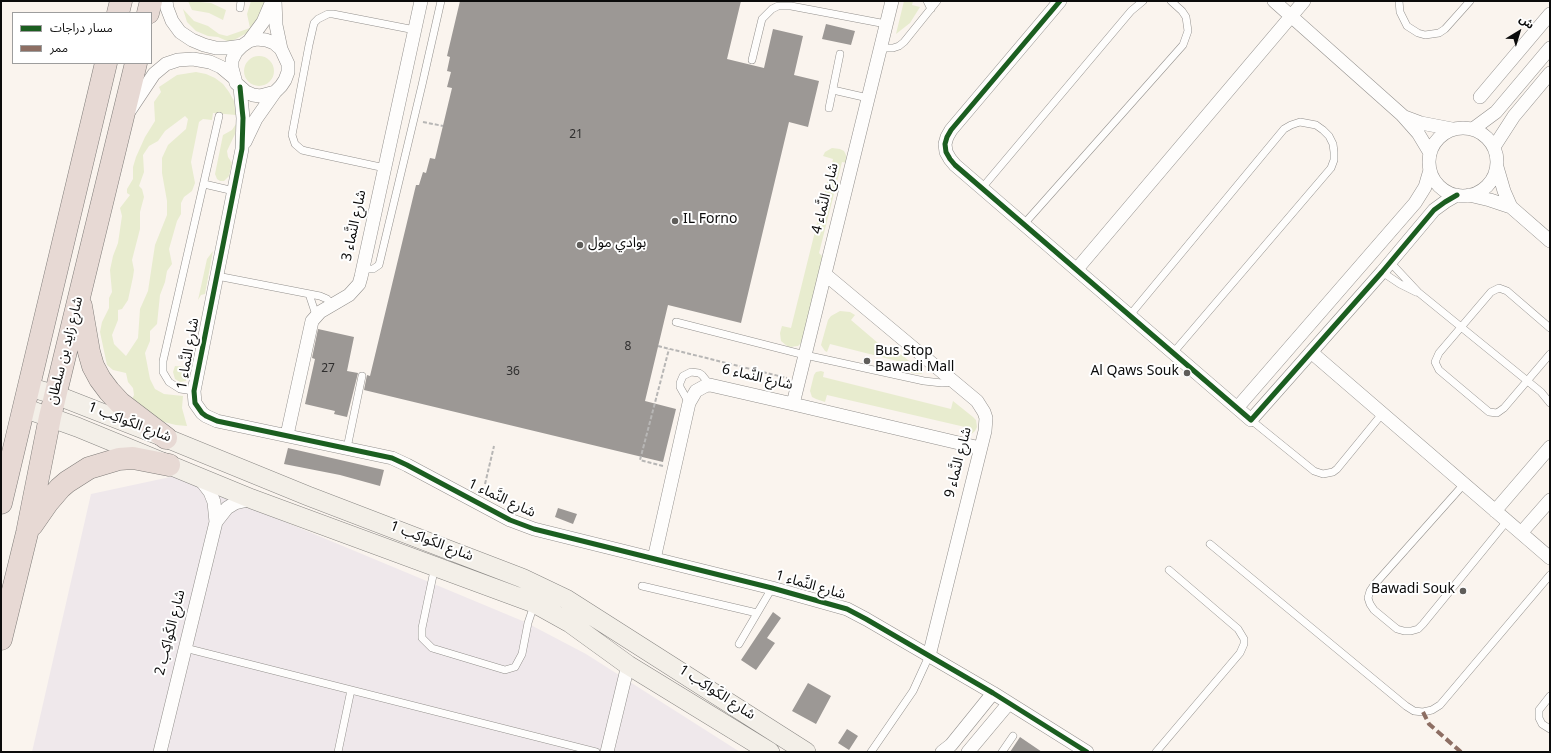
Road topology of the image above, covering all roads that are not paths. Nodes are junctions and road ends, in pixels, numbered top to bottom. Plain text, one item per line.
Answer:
1 (121, 1) edge
2 (151, 1) edge
3 (166, 1) edge
4 (274, 1) edge
5 (421, 1) edge
6 (441, 1) edge
7 (892, 1) edge
8 (927, 1) edge
9 (937, 1) edge
10 (1060, 1) edge
11 (1143, 1) edge
12 (1171, 1) edge
13 (1274, 1) edge
14 (1304, 1) edge
15 (1399, 1) edge
16 (1470, 1) edge
17 (931, 9) junction
18 (118, 12) edge
19 (148, 12) edge
20 (1550, 14) edge
21 (1291, 16) junction
22 (886, 24) junction
23 (415, 30) junction
24 (245, 44) junction
25 (1522, 47) junction
26 (880, 48) junction
27 (1550, 48) edge
28 (281, 49) junction
29 (840, 54) dead end
30 (752, 60) dead end
31 (1539, 60) junction
32 (106, 64) edge
33 (136, 64) edge
34 (1550, 73) edge
35 (237, 82) junction
36 (833, 90) junction
37 (275, 92) junction
38 (1480, 97) dead end
39 (868, 98) junction
40 (829, 108) dead end
41 (1402, 115) junction
42 (219, 116) dead end
43 (123, 119) junction
44 (1452, 129) junction
45 (1474, 129) junction
46 (1494, 147) junction
47 (242, 150) junction
48 (1430, 153) junction
49 (1497, 167) junction
50 (385, 168) junction
51 (1430, 170) junction
52 (204, 184) junction
53 (982, 188) junction
54 (234, 191) junction
55 (1463, 195) junction
56 (1511, 207) junction
57 (1024, 224) junction
58 (1550, 241) edge
59 (1390, 262) junction
60 (363, 269) junction
61 (1077, 269) junction
62 (1382, 272) junction
63 (826, 275) junction
64 (217, 276) junction
65 (1418, 292) junction
66 (309, 294) junction
67 (80, 297) junction
68 (333, 305) junction
69 (316, 315) junction
70 (1130, 315) junction
71 (676, 322) dead end
72 (1461, 327) junction
73 (1550, 328) edge
74 (1311, 352) junction
75 (1173, 353) junction
76 (1550, 354) edge
77 (806, 355) junction
78 (362, 376) dead end
79 (1527, 381) junction
80 (955, 382) junction
81 (710, 385) junction
82 (29, 387) junction
83 (194, 391) junction
84 (1541, 392) junction
85 (56, 395) junction
86 (1550, 396) edge
87 (1550, 403) edge
88 (689, 404) junction
89 (793, 404) junction
90 (24, 408) junction
91 (1237, 408) junction
92 (1382, 414) junction
93 (50, 417) junction
94 (1251, 420) junction
95 (287, 435) junction
96 (166, 438) junction
97 (1550, 447) edge
98 (347, 448) junction
99 (980, 448) junction
100 (169, 465) junction
101 (197, 475) junction
102 (1464, 484) junction
103 (252, 499) junction
104 (1550, 500) edge
105 (1, 503) edge
106 (1495, 510) junction
107 (1507, 520) junction
108 (216, 522) junction
109 (27, 533) junction
110 (1521, 533) junction
111 (1210, 544) dead end
112 (1550, 558) edge
113 (654, 559) junction
114 (435, 566) junction
115 (1169, 570) dead end
116 (1550, 575) edge
117 (642, 586) dead end
118 (772, 588) junction
119 (534, 603) junction
120 (757, 613) junction
121 (1, 639) edge
122 (738, 644) dead end
123 (186, 648) junction
124 (929, 656) junction
125 (628, 665) junction
126 (351, 690) junction
127 (993, 693) junction
128 (1550, 696) edge
129 (1009, 703) junction
130 (1550, 729) edge
131 (1013, 736) dead end
132 (160, 752) edge
133 (338, 752) edge
134 (596, 752) edge
135 (607, 752) edge
136 (770, 752) edge
137 (806, 752) edge
138 (871, 752) edge
139 (942, 752) edge
140 (968, 752) edge
141 (1002, 752) edge
142 (1088, 752) edge
143 (1156, 752) edge

1 - 18 highway
2 - 19 highway
3 - 24 street
4 - 24 street
4 - 28 street
5 - 23 street, شارع النَّماء 3
6 - 60 lane
7 - 22 street, شارع النَّماء 4
8 - 17 lane
9 - 17 lane
10 - 53 street
11 - 53 lane
12 - 57 lane
13 - 21 street
14 - 21 street
15 - 16 lane
17 - 26 lane
20 - 25 street
21 - 41 street
21 - 61 street
22 - 26 street, شارع النَّماء 4
22 - 30 lane
23 - 50 street, شارع النَّماء 3
23 - 50 lane
24 - 28 street
24 - 35 street
25 - 31 street
25 - 38 street
26 - 39 street, شارع النَّماء 4
27 - 31 street
28 - 37 street
29 - 36 lane
31 - 45 street
32 - 82 highway, شارع زايد بن سلطان
33 - 43 highway, شارع زايد بن سلطان
34 - 46 street
35 - 37 street
35 - 43 street
35 - 47 street, شارع النَّماء 1
36 - 39 lane
36 - 40 lane
37 - 47 street, شارع النَّماء 1
39 - 63 street, شارع النَّماء 4
41 - 44 street
41 - 48 street
42 - 52 lane
43 - 67 highway, شارع زايد بن سلطان
44 - 45 street
44 - 48 street
45 - 46 street
46 - 49 street
47 - 54 street, شارع النَّماء 1
48 - 51 street
49 - 55 street
49 - 56 street
50 - 60 street, شارع النَّماء 3
51 - 55 street
51 - 91 street
52 - 54 lane
52 - 83 lane
53 - 57 street
54 - 64 street, شارع النَّماء 1
55 - 56 street
55 - 59 street
56 - 58 street
57 - 61 street
59 - 62 street
59 - 65 lane
60 - 68 street, شارع النَّماء 3
61 - 70 street
62 - 65 lane
62 - 74 street
63 - 77 street, شارع النَّماء 4
63 - 80 street, شارع النَّماء 9
64 - 66 lane
64 - 83 street, شارع النَّماء 1
65 - 72 lane
66 - 68 lane
66 - 69 lane
67 - 85 highway, شارع زايد بن سلطان
67 - 96 highway
68 - 69 street, شارع النَّماء 3
69 - 95 street
70 - 75 street
70 - 75 lane
71 - 77 lane
72 - 73 lane
72 - 79 lane
72 - 79 lane
74 - 92 street
74 - 94 street
75 - 91 street
76 - 79 lane
77 - 80 lane
77 - 89 street, شارع النَّماء 4
78 - 98 lane
79 - 84 lane
80 - 99 street, شارع النَّماء 9
81 - 88 street, شارع النَّماء 6
81 - 88 lane
81 - 89 street, شارع النَّماء 6
82 - 85 street, شارع الكَواكِب 1
82 - 90 highway, شارع زايد بن سلطان
83 - 95 street, شارع النَّماء 1
84 - 86 lane
84 - 87 lane
85 - 93 highway, شارع زايد بن سلطان
85 - 96 street, شارع الكَواكِب 1
88 - 113 street, شارع النَّماء 6
89 - 99 street, شارع النَّماء 6
90 - 93 street, شارع الكَواكِب 1
90 - 105 highway, شارع زايد بن سلطان
91 - 94 street
92 - 94 lane
92 - 102 street
93 - 100 street, شارع الكَواكِب 1
93 - 109 highway, شارع زايد بن سلطان
95 - 98 street, شارع النَّماء 1
96 - 137 street, شارع الكَواكِب 1
97 - 106 street
98 - 113 street, شارع النَّماء 1
99 - 124 street, شارع النَّماء 9
100 - 101 street, شارع الكَواكِب 1
100 - 109 highway
101 - 103 street, شارع الكَواكِب 1
101 - 108 street, شارع الكَواكِب 2
102 - 106 street
102 - 107 lane
103 - 108 street, شارع الكَواكِب 2
103 - 114 street, شارع الكَواكِب 1
104 - 110 street
106 - 107 street
107 - 110 street
108 - 123 street, شارع الكَواكِب 2
109 - 121 highway, شارع زايد بن سلطان
110 - 112 street
111 - 116 lane
113 - 118 street, شارع النَّماء 1
114 - 119 street, شارع الكَواكِب 1
114 - 119 lane
115 - 143 lane
117 - 120 lane
118 - 120 lane
118 - 124 street, شارع النَّماء 1
119 - 125 street, شارع الكَواكِب 1
120 - 122 lane
123 - 126 lane
123 - 132 street, شارع الكَواكِب 2
124 - 127 street, شارع النَّماء 1
124 - 138 lane
125 - 135 street
125 - 136 street, شارع الكَواكِب 1
126 - 133 lane
126 - 134 lane
127 - 129 street, شارع النَّماء 1
127 - 139 street
128 - 130 lane
129 - 140 street
129 - 142 street, شارع النَّماء 1
131 - 141 lane

